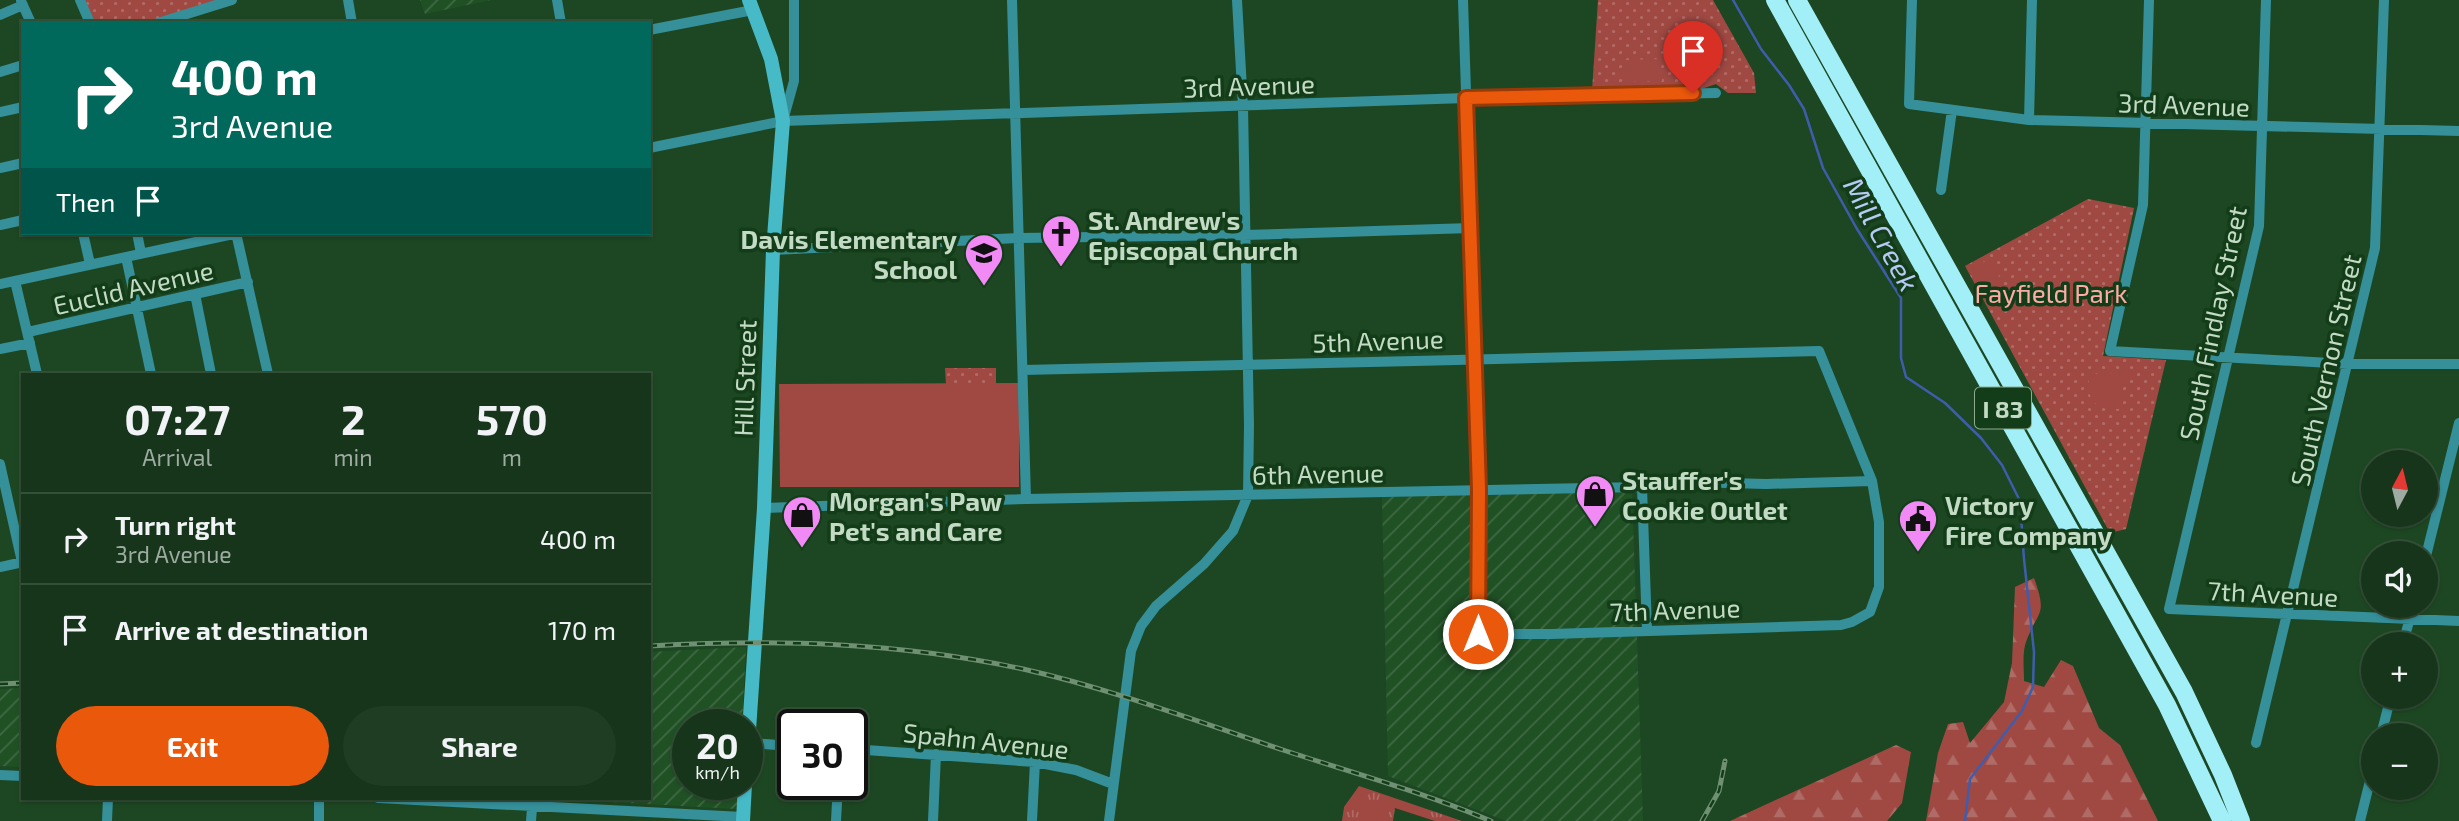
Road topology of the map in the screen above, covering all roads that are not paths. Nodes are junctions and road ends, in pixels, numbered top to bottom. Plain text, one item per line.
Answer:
1 (80, 0) edge
2 (232, 0) edge
3 (348, 0) edge
4 (557, 0) edge
5 (794, 0) edge
6 (1012, 0) edge
7 (1237, 0) edge
8 (1463, 0) edge
9 (1775, 0) edge
10 (1797, 0) edge
11 (1912, 0) edge
12 (2032, 0) edge
13 (2149, 0) edge
14 (2266, 0) edge
15 (2384, 0) edge
16 (22, 2) edge
17 (751, 5) edge
18 (0, 15) edge
19 (29, 21) edge
20 (89, 21) edge
21 (164, 21) edge
22 (352, 21) edge
23 (561, 21) edge
24 (651, 30) edge
25 (21, 66) edge
26 (0, 72) edge
27 (1716, 93) dead end
28 (1466, 98) junction
29 (21, 107) edge
30 (1243, 107) junction
31 (1952, 110) junction
32 (0, 112) edge
33 (1014, 113) junction
34 (2029, 120) junction
35 (783, 121) junction
36 (2146, 124) junction
37 (2263, 127) junction
38 (2380, 130) junction
39 (2459, 131) edge
40 (651, 148) edge
41 (21, 163) edge
42 (0, 168) edge
43 (1941, 190) dead end
44 (21, 220) edge
45 (0, 225) edge
46 (1471, 229) junction
47 (83, 235) edge
48 (137, 235) edge
49 (237, 235) edge
50 (1244, 235) junction
51 (200, 236) edge
52 (1018, 238) junction
53 (773, 250) junction
54 (141, 253) junction
55 (126, 257) junction
56 (90, 264) junction
57 (15, 281) junction
58 (248, 282) junction
59 (0, 284) edge
60 (195, 294) junction
61 (135, 307) junction
62 (29, 337) junction
63 (0, 349) edge
64 (2229, 357) junction
65 (1476, 358) junction
66 (2348, 364) junction
67 (1247, 365) junction
68 (2459, 365) edge
69 (1023, 370) junction
70 (37, 373) edge
71 (150, 373) edge
72 (211, 373) edge
73 (268, 373) edge
74 (2459, 423) edge
75 (0, 464) edge
76 (1872, 481) junction
77 (1642, 487) junction
78 (1479, 489) junction
79 (1248, 495) junction
80 (1026, 499) junction
81 (764, 508) junction
82 (2430, 541) edge
83 (21, 558) edge
84 (21, 562) edge
85 (0, 567) edge
86 (2169, 609) joint
87 (2288, 614) junction
88 (2409, 620) junction
89 (2459, 621) edge
90 (1647, 630) junction
91 (2406, 632) edge
92 (750, 709) edge
93 (2256, 743) dead end
94 (868, 750) edge
95 (936, 754) junction
96 (1035, 762) junction
97 (0, 775) edge
98 (21, 776) edge
99 (1112, 784) junction
100 (108, 800) edge
101 (320, 800) edge
102 (409, 800) edge
103 (744, 800) edge
104 (837, 800) edge
105 (2365, 800) edge
106 (532, 808) junction
107 (743, 819) edge
108 (107, 821) edge
109 (319, 821) edge
110 (531, 821) edge
111 (836, 821) edge
112 (933, 821) edge
113 (1032, 821) edge
114 (1109, 821) edge
115 (2222, 821) edge
116 (2241, 821) edge
117 (2360, 821) edge

1 - 20 street
2 - 21 street
3 - 22 street
4 - 23 street
5 - 35 street, Hill Street
6 - 33 street
7 - 30 street
8 - 28 street
9 - 115 highway, I 83
10 - 116 highway, I 83
11 - 31 street, 3rd Avenue
12 - 34 street
13 - 36 street
14 - 37 street, South Findlay Street
15 - 38 street, South Vernon Street
16 - 18 street
16 - 19 street
17 - 24 street
17 - 35 main road
25 - 26 street
27 - 28 street, 3rd Avenue
28 - 30 street, 3rd Avenue
28 - 46 street
29 - 32 street
30 - 33 street, 3rd Avenue
30 - 50 street
31 - 34 street, 3rd Avenue
31 - 43 street
33 - 35 street, 3rd Avenue
33 - 52 street
34 - 36 street, 3rd Avenue
35 - 40 street, 3rd Avenue
35 - 53 main road, Hill Street
36 - 37 street, 3rd Avenue
36 - 64 street
37 - 38 street, 3rd Avenue
37 - 64 street, South Findlay Street
38 - 39 street, 3rd Avenue
38 - 66 street, South Vernon Street
41 - 42 street
44 - 45 street
46 - 50 street
46 - 65 street
47 - 56 street
48 - 54 street
49 - 58 street
50 - 52 street
50 - 67 street
51 - 54 street
52 - 53 street
52 - 69 street
53 - 81 main road, Hill Street
54 - 55 street
55 - 56 street
55 - 61 street
56 - 57 street
57 - 59 street
57 - 62 street
58 - 60 street, Euclid Avenue
58 - 73 street
60 - 61 street, Euclid Avenue
60 - 72 street
61 - 62 street, Euclid Avenue
61 - 71 street
62 - 63 street, Euclid Avenue
62 - 70 street
64 - 66 street
64 - 86 street, South Findlay Street
65 - 67 street, 5th Avenue
65 - 76 street, 5th Avenue
65 - 78 street
66 - 68 street
66 - 87 street, South Vernon Street
67 - 69 street, 5th Avenue
67 - 79 street
69 - 80 street
74 - 82 street
75 - 83 street
76 - 77 street, 6th Avenue
76 - 90 street, 7th Avenue
77 - 78 street, 6th Avenue
77 - 90 street
78 - 79 street, 6th Avenue
78 - 90 street, 7th Avenue
79 - 80 street, 6th Avenue
79 - 99 street
80 - 81 street, 6th Avenue
81 - 92 main road, Hill Street
84 - 85 street
86 - 87 street, 7th Avenue
87 - 88 street, 7th Avenue
87 - 93 street, South Vernon Street
88 - 89 street, 7th Avenue
88 - 91 street
94 - 95 street, Spahn Avenue
95 - 96 street, Spahn Avenue
95 - 112 street
96 - 99 street, Spahn Avenue
96 - 113 street
97 - 98 street
99 - 114 street
100 - 108 street
101 - 109 street
102 - 106 street
103 - 107 main road
104 - 111 street
105 - 117 street
106 - 107 street
106 - 110 street

